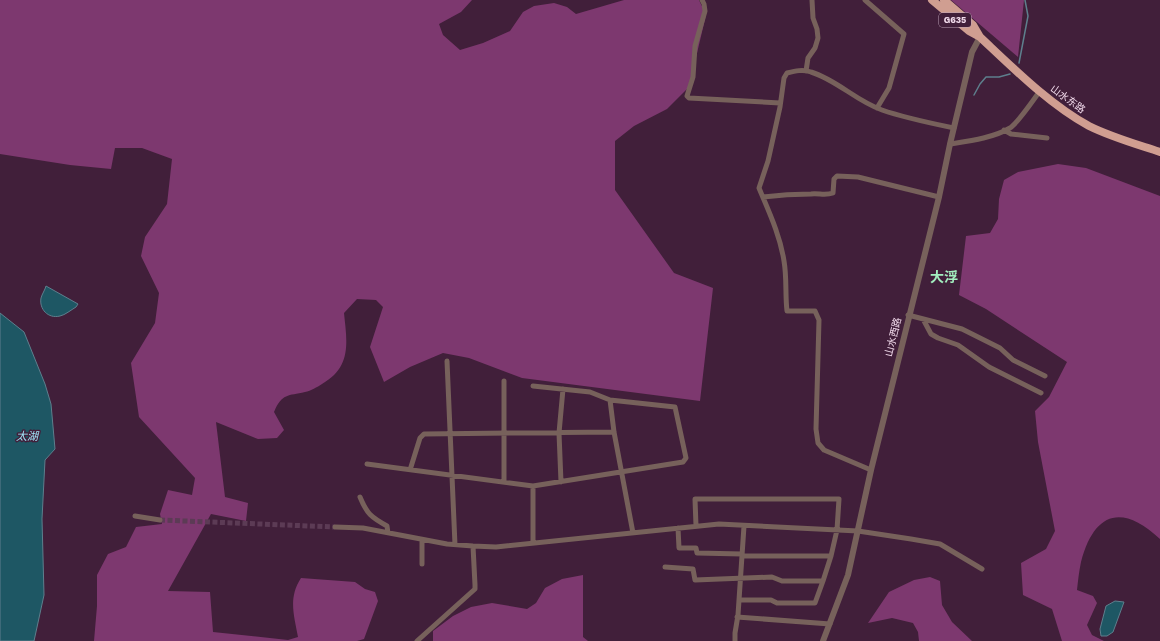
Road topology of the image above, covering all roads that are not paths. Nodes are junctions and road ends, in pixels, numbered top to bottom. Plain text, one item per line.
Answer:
1 (702, 0) edge
2 (812, 0) edge
3 (865, 0) edge
4 (932, 0) edge
5 (944, 0) edge
6 (980, 37) junction
7 (806, 71) junction
8 (1040, 91) junction
9 (780, 103) junction
10 (877, 108) junction
11 (954, 128) junction
12 (1004, 130) junction
13 (1047, 138) dead end
14 (950, 144) junction
15 (1160, 152) edge
16 (763, 197) junction
17 (939, 197) junction
18 (908, 315) junction
19 (924, 319) junction
20 (447, 361) dead end
21 (1045, 376) dead end
22 (504, 380) dead end
23 (533, 386) dead end
24 (563, 389) junction
25 (1041, 393) dead end
26 (610, 400) junction
27 (614, 432) junction
28 (559, 433) junction
29 (450, 434) junction
30 (504, 434) junction
31 (367, 464) dead end
32 (410, 470) junction
33 (871, 470) junction
34 (622, 472) junction
35 (452, 475) junction
36 (504, 482) junction
37 (560, 482) junction
38 (533, 486) junction
39 (360, 497) dead end
40 (135, 516) dead end
41 (160, 520) tunnel mouth
42 (696, 526) junction
43 (744, 526) junction
44 (335, 527) tunnel mouth
45 (678, 528) junction
46 (837, 530) junction
47 (858, 531) junction
48 (388, 533) junction
49 (633, 533) junction
50 (422, 540) junction
51 (532, 543) junction
52 (455, 544) junction
53 (473, 546) junction
54 (742, 555) junction
55 (831, 556) junction
56 (422, 564) dead end
57 (665, 567) dead end
58 (982, 569) dead end
59 (740, 578) junction
60 (823, 581) junction
61 (739, 600) junction
62 (737, 617) junction
63 (830, 624) junction
64 (417, 641) edge
65 (735, 641) edge
66 (823, 641) edge

1 - 9 street
2 - 7 street
3 - 10 street
4 - 6 highway, 山水东路 / G635
5 - 6 highway, 山水东路 / G635
6 - 8 highway, 山水东路
6 - 11 street, 山水西路
7 - 9 street
7 - 10 street
8 - 12 street
8 - 15 highway, 山水东路
9 - 16 street
10 - 11 street
11 - 14 street, 山水西路
12 - 13 street
12 - 14 street
14 - 17 street, 山水西路
16 - 17 street
16 - 33 street
17 - 18 street, 山水西路
18 - 19 street
18 - 33 street, 山水西路
19 - 21 street
19 - 25 street
20 - 29 street
22 - 30 street
23 - 24 street
24 - 26 street
24 - 28 street
26 - 27 street
26 - 34 street
27 - 28 street
27 - 34 street
28 - 30 street
28 - 37 street
29 - 30 street
29 - 32 street
29 - 35 street
30 - 36 street
31 - 32 street
32 - 35 street
33 - 47 street, 山水西路
34 - 37 street
34 - 49 street
35 - 36 street
35 - 52 street
36 - 38 street
37 - 38 street
38 - 51 street
39 - 48 street
40 - 41 street
42 - 43 street
42 - 45 street
42 - 46 street
43 - 46 street
43 - 54 street
44 - 48 street
45 - 49 street
45 - 54 street
46 - 47 street
46 - 55 street
47 - 58 street
47 - 63 street, 山水西路
48 - 50 street
49 - 51 street
50 - 52 street
50 - 56 street
51 - 53 street
52 - 53 street
53 - 64 street
54 - 55 street
54 - 59 street
55 - 60 street
57 - 59 street
59 - 60 street
59 - 61 street
60 - 61 street
61 - 62 street
62 - 63 street
62 - 65 street
63 - 66 street, 山水西路

